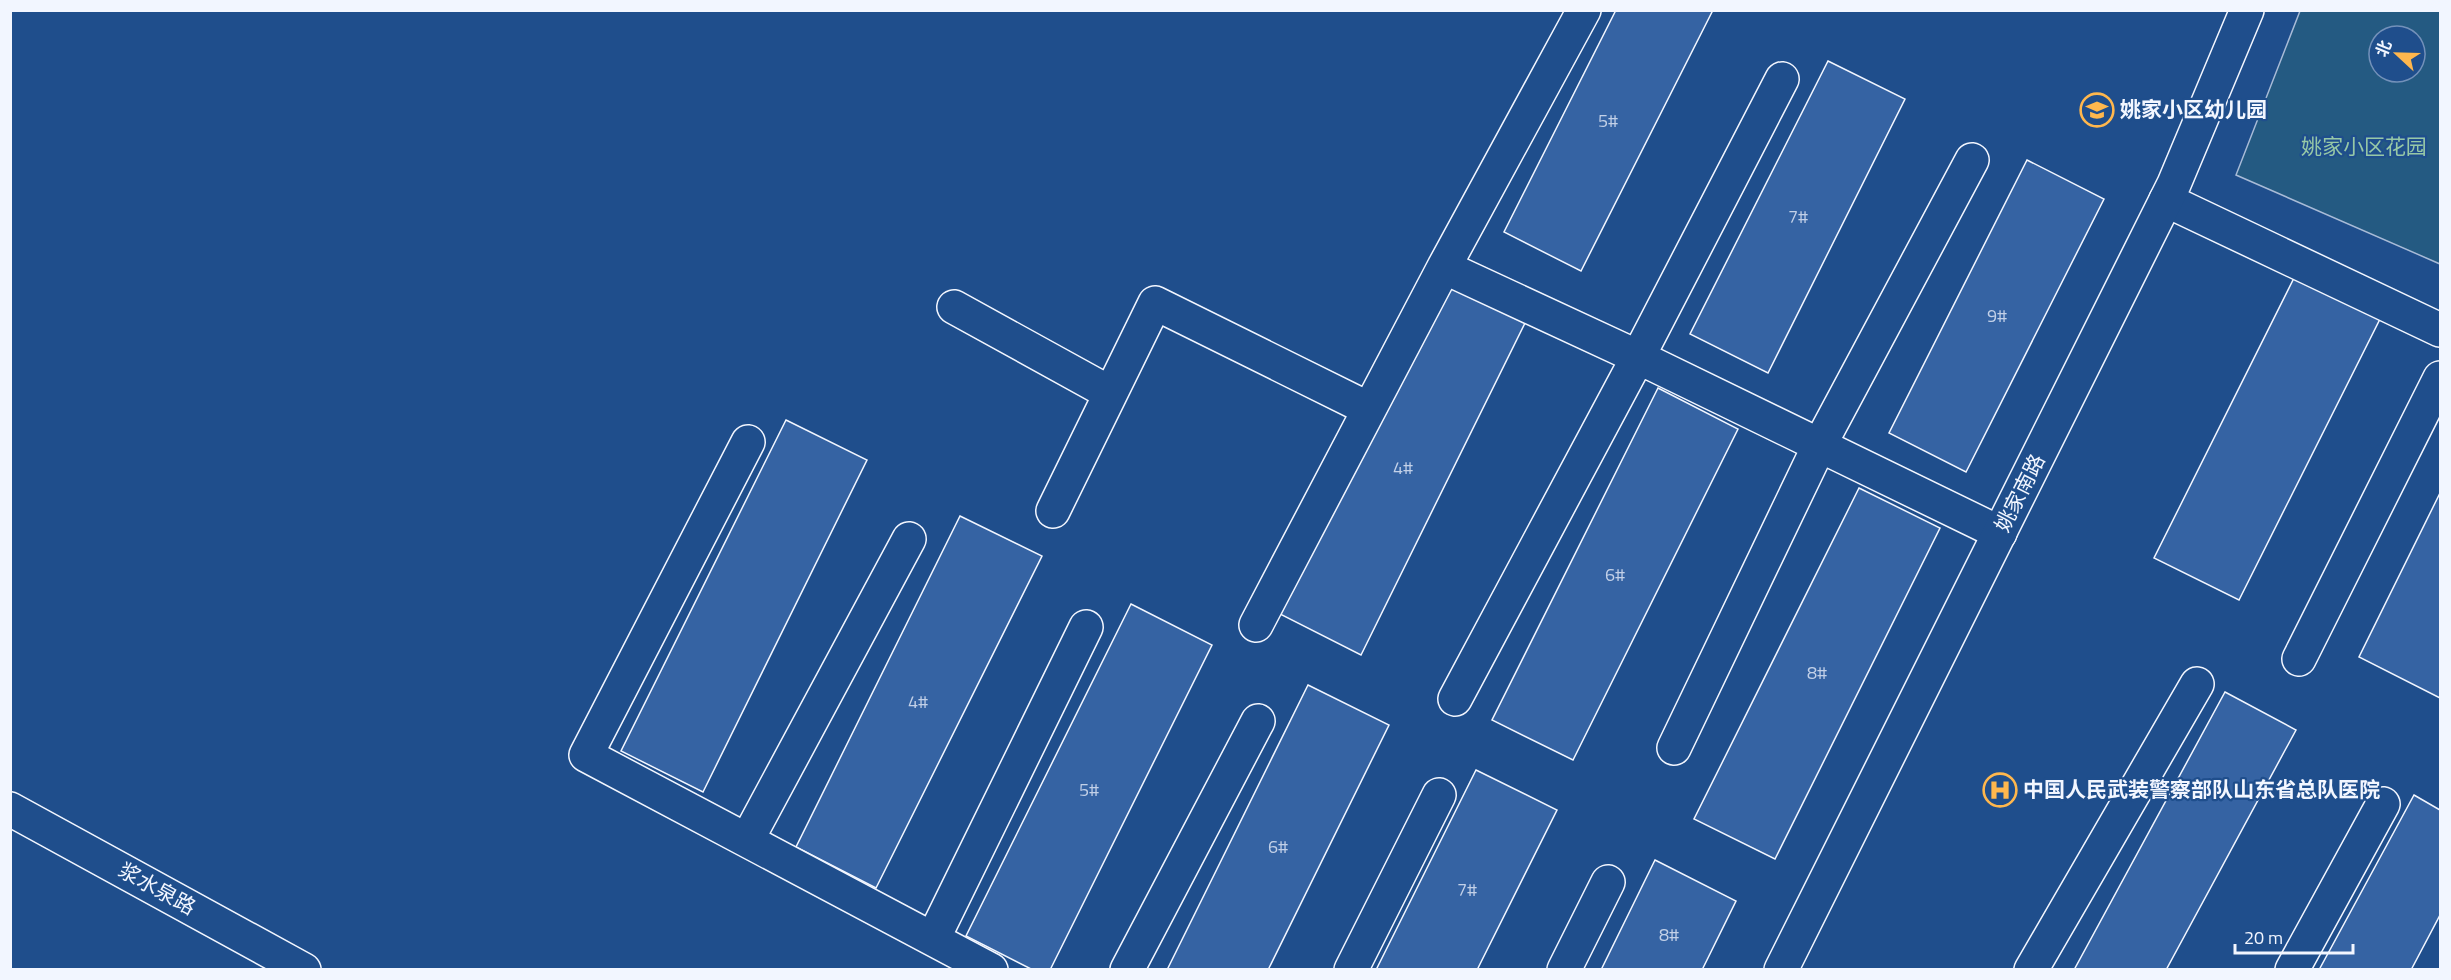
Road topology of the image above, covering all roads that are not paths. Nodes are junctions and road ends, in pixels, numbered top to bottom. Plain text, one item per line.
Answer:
1 (1584, 10) edge
2 (2247, 10) edge
3 (1782, 80) dead end
4 (1972, 160) dead end
5 (2166, 200) junction
6 (1444, 267) junction
7 (954, 307) dead end
8 (2440, 330) edge
9 (1638, 357) junction
10 (2440, 378) edge
11 (1110, 393) junction
12 (1369, 409) junction
13 (748, 442) dead end
14 (1819, 446) junction
15 (1053, 511) dead end
16 (2000, 533) junction
17 (909, 539) dead end
18 (1256, 626) dead end
19 (1086, 627) dead end
20 (2298, 659) dead end
21 (2198, 684) dead end
22 (1455, 699) dead end
23 (1258, 721) dead end
24 (1674, 748) dead end
25 (1439, 795) dead end
26 (2383, 804) dead end
27 (10, 809) edge
28 (747, 840) junction
29 (1608, 882) dead end
30 (933, 939) junction
31 (304, 969) edge
32 (991, 969) edge
33 (1127, 969) edge
34 (1351, 969) edge
35 (1564, 969) edge
36 (1780, 969) edge
37 (2031, 969) edge
38 (2292, 969) edge

1 - 6 street
2 - 5 street, 姚家南路
3 - 9 street
4 - 14 street
5 - 8 street
5 - 16 street, 姚家南路
6 - 9 street
6 - 12 street
7 - 11 street
9 - 14 street
9 - 22 street
10 - 20 street
11 - 12 street
11 - 15 street
12 - 18 street
13 - 28 street
14 - 16 street
14 - 24 street
16 - 36 street, 姚家南路
17 - 28 street
19 - 30 street
21 - 37 street
23 - 33 street
25 - 34 street
26 - 38 street
27 - 31 street, 浆水泉路
28 - 30 street
29 - 35 street
30 - 32 street

